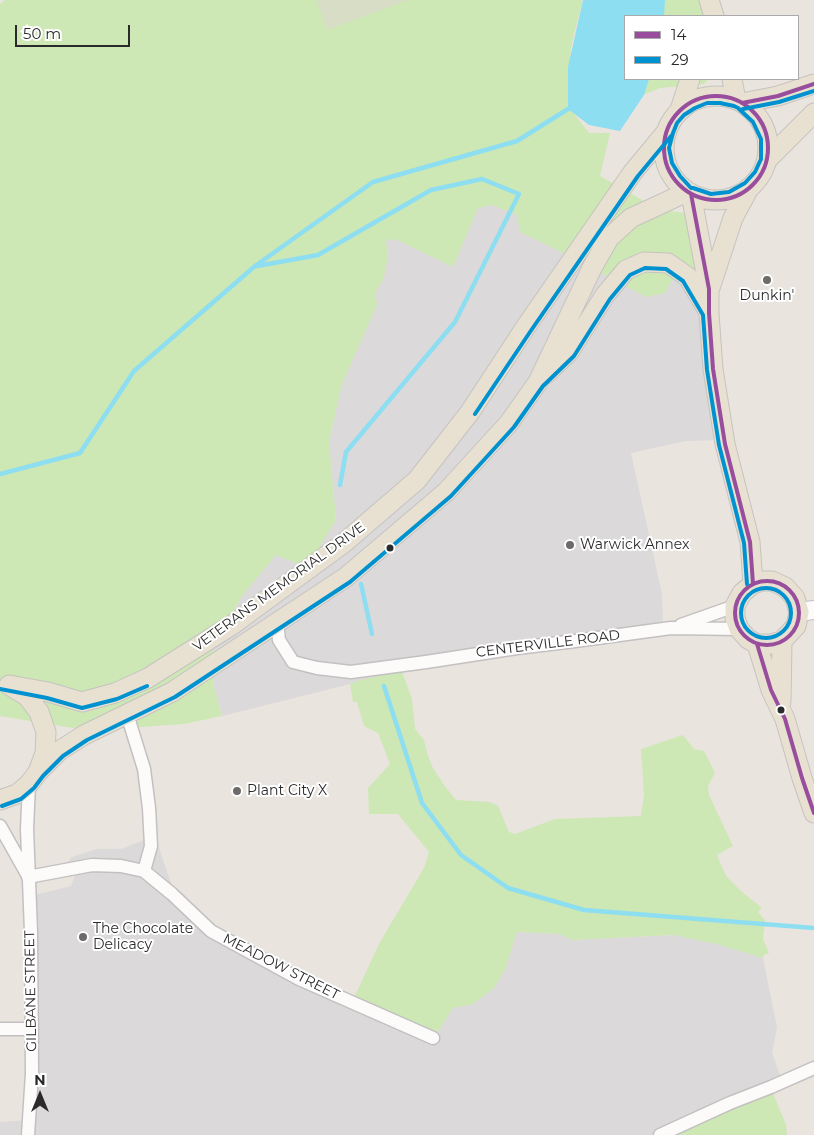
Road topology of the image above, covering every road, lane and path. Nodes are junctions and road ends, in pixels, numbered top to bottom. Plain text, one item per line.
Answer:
1 (702, 0) edge
2 (709, 0) edge
3 (701, 15) edge
4 (714, 15) edge
5 (690, 80) edge
6 (732, 80) edge
7 (814, 84) edge
8 (739, 102) junction
9 (680, 110) junction
10 (814, 113) edge
11 (666, 131) junction
12 (767, 160) junction
13 (749, 188) junction
14 (689, 193) junction
15 (709, 289) junction
16 (709, 313) junction
17 (538, 382) junction
18 (750, 542) junction
19 (772, 581) junction
20 (753, 584) junction
21 (735, 606) junction
22 (806, 611) edge
23 (277, 622) junction
24 (671, 628) junction
25 (739, 629) junction
26 (782, 641) junction
27 (756, 644) junction
28 (5, 684) edge
29 (781, 708) junction
30 (127, 714) junction
31 (33, 778) junction
32 (0, 800) edge
33 (814, 813) edge
34 (0, 826) edge
35 (144, 871) junction
36 (28, 877) junction
37 (0, 1029) edge
38 (32, 1029) junction
39 (433, 1038) dead end
40 (814, 1068) edge
41 (28, 1135) edge
42 (660, 1135) edge

1 - 3 main road
2 - 4 main road
5 - 9 main road
6 - 8 main road
7 - 8 main road
8 - 9 main road
8 - 12 main road
9 - 11 main road
10 - 12 main road
11 - 14 main road
11 - 28 main road, VETERANS MEMORIAL DRIVE
12 - 13 main road
13 - 14 main road
13 - 15 main road
14 - 15 main road
14 - 17 main road, VETERANS MEMORIAL DRIVE
15 - 16 main road
16 - 17 main road
16 - 18 main road
17 - 23 main road, VETERANS MEMORIAL DRIVE
18 - 19 main road
18 - 20 main road
19 - 20 main road
19 - 22 main road
20 - 21 main road
21 - 24 street, CENTERVILLE ROAD
21 - 25 main road
22 - 26 main road
23 - 24 street, CENTERVILLE ROAD
23 - 30 main road, VETERANS MEMORIAL DRIVE
24 - 25 street, CENTERVILLE ROAD
25 - 27 main road
26 - 27 main road
26 - 29 main road
27 - 29 main road
28 - 31 main road
29 - 33 main road
30 - 31 main road, VETERANS MEMORIAL DRIVE
30 - 35 street
31 - 32 main road, VETERANS MEMORIAL DRIVE
31 - 36 street, GILBANE STREET
34 - 36 street, GILBANE STREET
35 - 36 street, MEADOW STREET
35 - 39 street, MEADOW STREET
36 - 38 street, GILBANE STREET
37 - 38 street
38 - 41 street, GILBANE STREET
40 - 42 street

